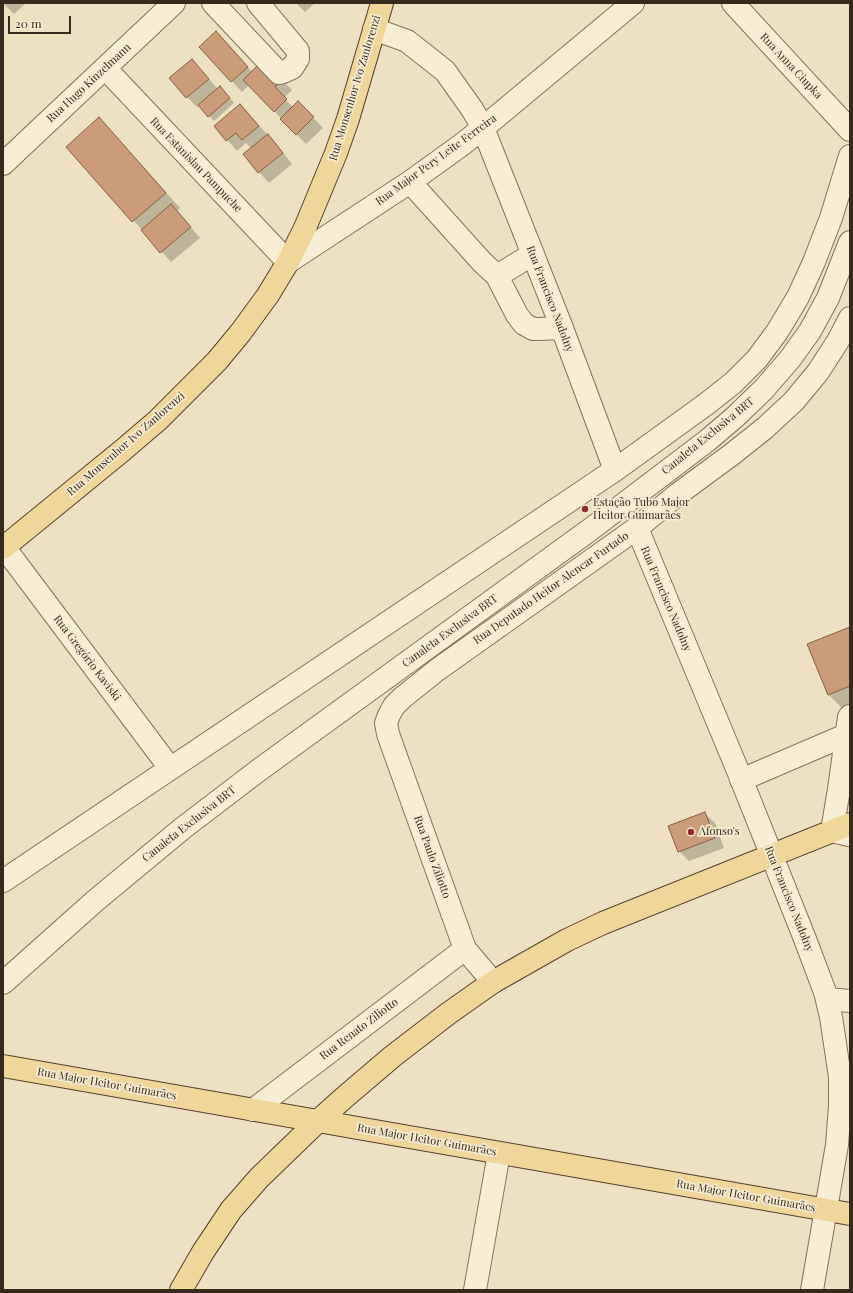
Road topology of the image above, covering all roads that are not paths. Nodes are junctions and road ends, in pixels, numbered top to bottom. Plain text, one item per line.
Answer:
1 (213, 3) edge
2 (258, 3) edge
3 (382, 3) edge
4 (633, 3) edge
5 (732, 3) edge
6 (165, 6) edge
7 (374, 29) junction
8 (105, 68) junction
9 (483, 128) junction
10 (850, 130) edge
11 (850, 156) edge
12 (3, 164) edge
13 (410, 182) junction
14 (850, 242) edge
15 (533, 254) junction
16 (288, 262) junction
17 (496, 276) junction
18 (850, 318) edge
19 (562, 328) junction
20 (615, 470) junction
21 (637, 528) junction
22 (4, 548) edge
23 (386, 723) joint
24 (848, 725) edge
25 (170, 768) junction
26 (741, 780) junction
27 (845, 786) edge
28 (844, 830) edge
29 (771, 856) junction
30 (3, 880) edge
31 (465, 949) junction
32 (494, 982) junction
33 (3, 983) edge
34 (827, 999) junction
35 (850, 1001) edge
36 (843, 1039) edge
37 (4, 1068) edge
38 (253, 1110) junction
39 (318, 1121) junction
40 (499, 1153) junction
41 (826, 1210) junction
42 (850, 1214) edge
43 (181, 1290) edge
44 (475, 1290) edge
45 (812, 1290) edge

1 - 2 street
3 - 7 main road, Rua Monsenhor Ivo Zanlorenzi
4 - 9 street, Rua Major Pery Leite Ferreira
5 - 10 street, Rua Anna Ciupka
6 - 8 street, Rua Hugo Kinzelmann
7 - 9 street, Rua Francisco Nadolny
7 - 16 main road, Rua Monsenhor Ivo Zanlorenzi
8 - 12 street, Rua Hugo Kinzelmann
8 - 16 street, Rua Estanislau Pampuche
9 - 13 street, Rua Major Pery Leite Ferreira
9 - 15 street, Rua Francisco Nadolny
11 - 20 street
13 - 16 street, Rua Major Pery Leite Ferreira
13 - 17 street
14 - 33 street, Canaleta Exclusiva BRT
15 - 17 street
15 - 19 street, Rua Francisco Nadolny
16 - 22 main road, Rua Monsenhor Ivo Zanlorenzi
17 - 19 street
18 - 21 street, Rua Deputado Heitor Alencar Furtado
19 - 20 street, Rua Francisco Nadolny
20 - 25 street
21 - 23 street, Rua Deputado Heitor Alencar Furtado
21 - 26 street, Rua Francisco Nadolny
22 - 25 street, Rua Gregório Kaviski
23 - 31 street, Rua Paulo Ziliotto
24 - 26 street
24 - 27 street
25 - 30 street
26 - 29 street, Rua Francisco Nadolny
27 - 28 street
28 - 29 main road
29 - 32 main road
29 - 34 street, Rua Francisco Nadolny
31 - 32 street, Rua Paulo Ziliotto
31 - 38 street, Rua Renato Ziliotto
32 - 39 main road
34 - 35 street
34 - 36 street, Rua Francisco Nadolny
36 - 41 street, Rua Francisco Nadolny
37 - 38 main road, Rua Major Heitor Guimarães
38 - 39 main road, Rua Major Heitor Guimarães
39 - 40 main road, Rua Major Heitor Guimarães
39 - 43 main road
40 - 41 main road, Rua Major Heitor Guimarães
40 - 44 street
41 - 42 main road, Rua Major Heitor Guimarães
41 - 45 street, Rua Francisco Nadolny

